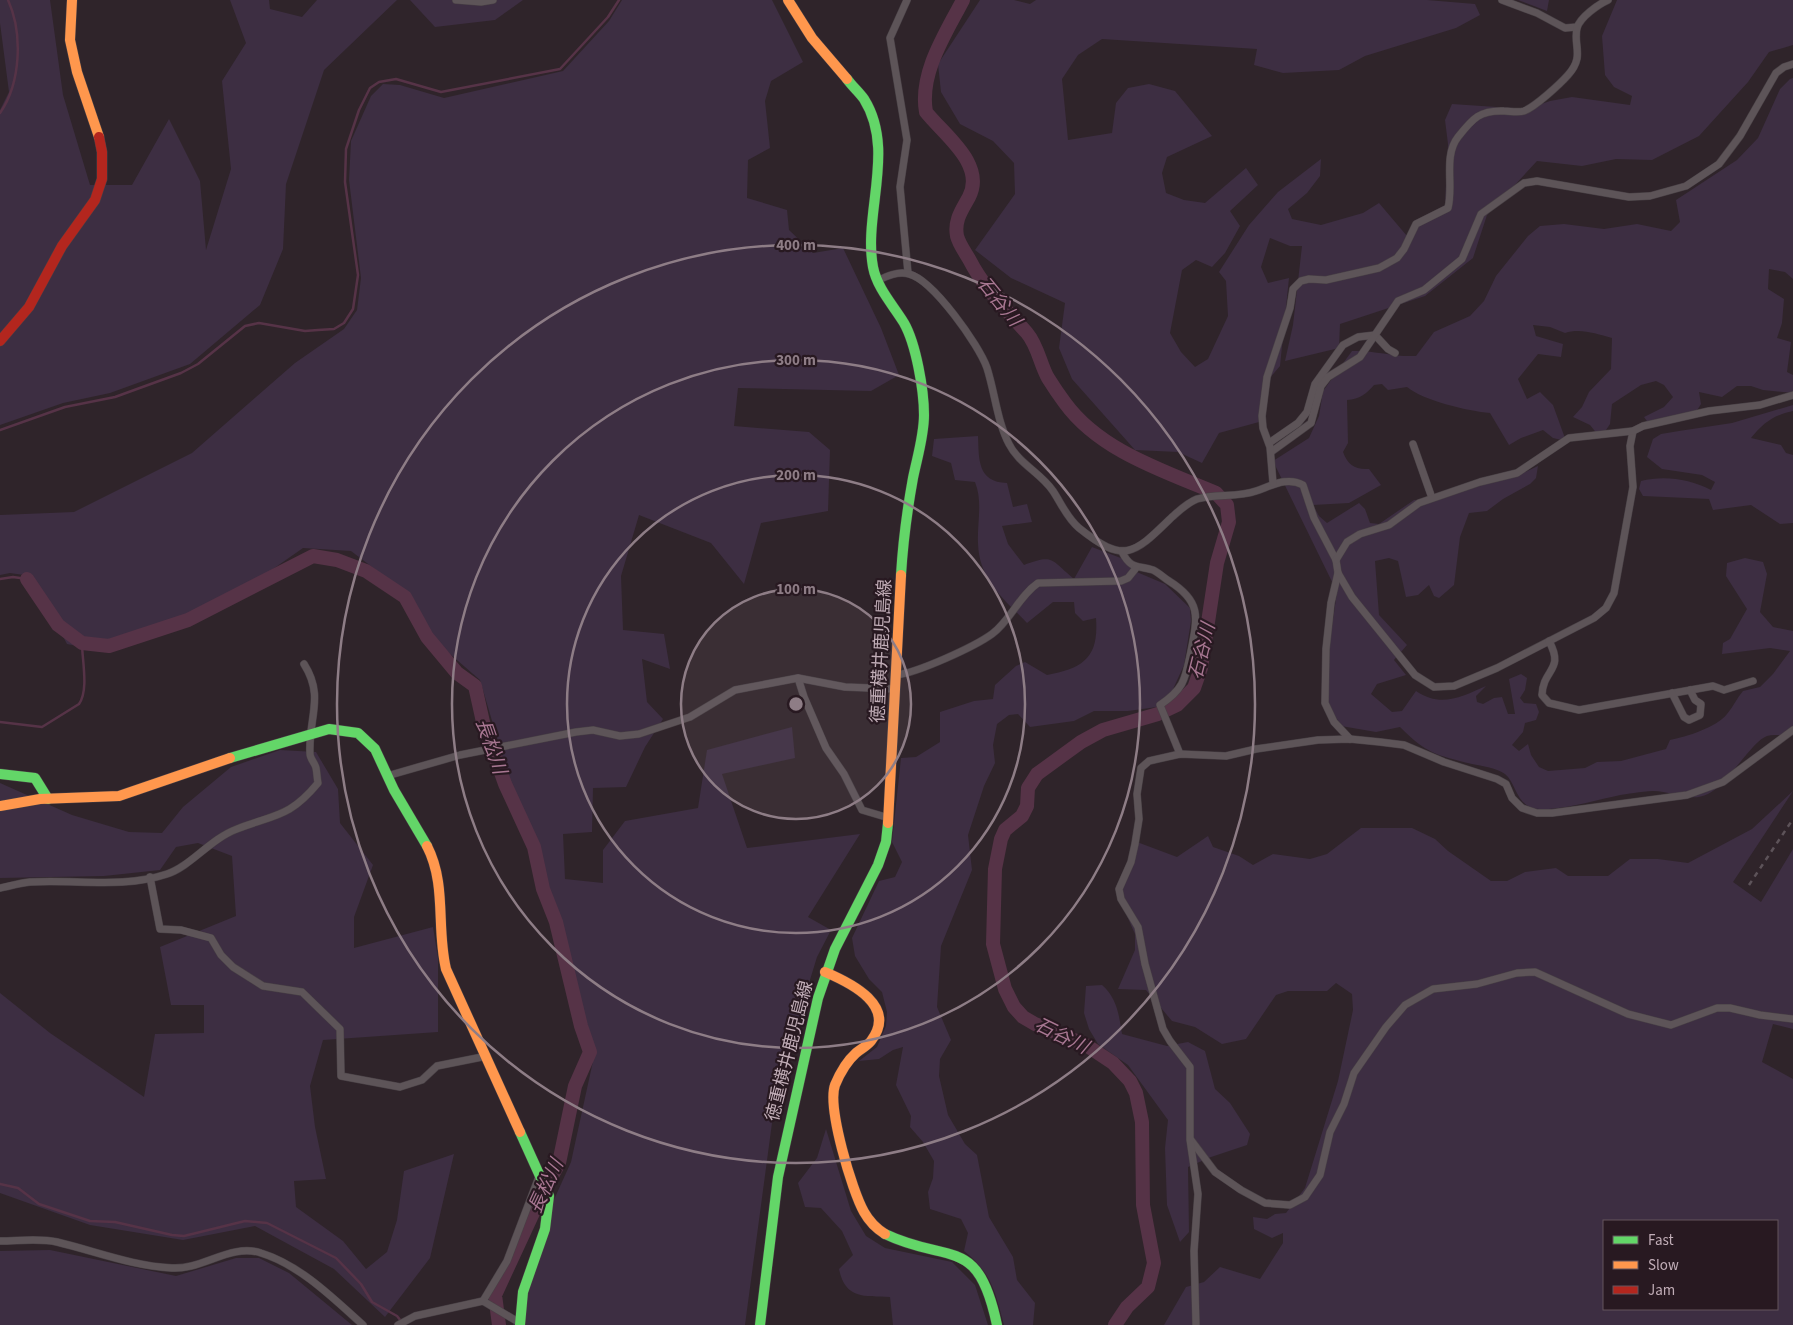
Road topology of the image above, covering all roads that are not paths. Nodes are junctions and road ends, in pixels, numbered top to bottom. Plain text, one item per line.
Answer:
1 (72, 0) edge
2 (456, 0) edge
3 (493, 0) edge
4 (788, 0) edge
5 (907, 0) edge
6 (1502, 0) edge
7 (1608, 0) edge
8 (1577, 28) junction
9 (1793, 64) edge
10 (908, 273) junction
11 (877, 280) junction
12 (1375, 335) junction
13 (0, 341) edge
14 (1395, 354) dead end
15 (1793, 395) edge
16 (1633, 431) junction
17 (1269, 443) junction
18 (1413, 444) dead end
19 (1271, 452) junction
20 (1273, 483) junction
21 (1432, 498) junction
22 (1122, 552) junction
23 (1336, 560) junction
24 (1136, 568) junction
25 (1338, 573) junction
26 (1549, 641) junction
27 (304, 664) dead end
28 (896, 675) junction
29 (798, 678) junction
30 (1753, 681) dead end
31 (895, 689) junction
32 (1690, 690) junction
33 (1672, 694) junction
34 (1793, 730) edge
35 (311, 733) junction
36 (1350, 739) junction
37 (1180, 754) junction
38 (0, 774) edge
39 (387, 776) junction
40 (48, 799) junction
41 (0, 806) edge
42 (889, 818) junction
43 (150, 877) junction
44 (0, 888) edge
45 (825, 972) junction
46 (1793, 1019) edge
47 (487, 1056) junction
48 (1190, 1140) junction
49 (541, 1177) junction
50 (0, 1241) edge
51 (486, 1303) junction
52 (520, 1324) edge
53 (363, 1325) edge
54 (398, 1325) edge
55 (760, 1325) edge
56 (997, 1325) edge
57 (1196, 1325) edge

1 - 13 street
2 - 3 street
4 - 11 street, 徳重横井鹿児島線
5 - 10 street
6 - 8 street
7 - 8 street
8 - 17 street
9 - 12 street
10 - 11 street
10 - 22 street
11 - 28 street, 徳重横井鹿児島線
12 - 14 street
12 - 17 street
12 - 19 street
15 - 16 street
16 - 21 street
16 - 26 street
17 - 19 street
18 - 21 street
19 - 20 street
20 - 22 street
20 - 23 street
21 - 23 street
22 - 24 street
23 - 25 street
24 - 28 street
24 - 37 street
25 - 26 street
25 - 36 street
26 - 33 street
27 - 35 street
28 - 31 street, 徳重横井鹿児島線
29 - 31 street
29 - 39 street
29 - 42 street
30 - 32 street
31 - 42 street, 徳重横井鹿児島線
32 - 33 street
32 - 33 street
34 - 36 street
35 - 39 street
35 - 40 street
35 - 43 street
36 - 37 street
37 - 48 street
38 - 40 street
39 - 47 street
40 - 41 street
42 - 45 street, 徳重横井鹿児島線
43 - 44 street
43 - 47 street
45 - 55 street, 徳重横井鹿児島線
45 - 56 street
46 - 48 street
47 - 49 street
48 - 57 street
49 - 51 street
49 - 52 street
50 - 53 street
51 - 52 street
51 - 54 street

